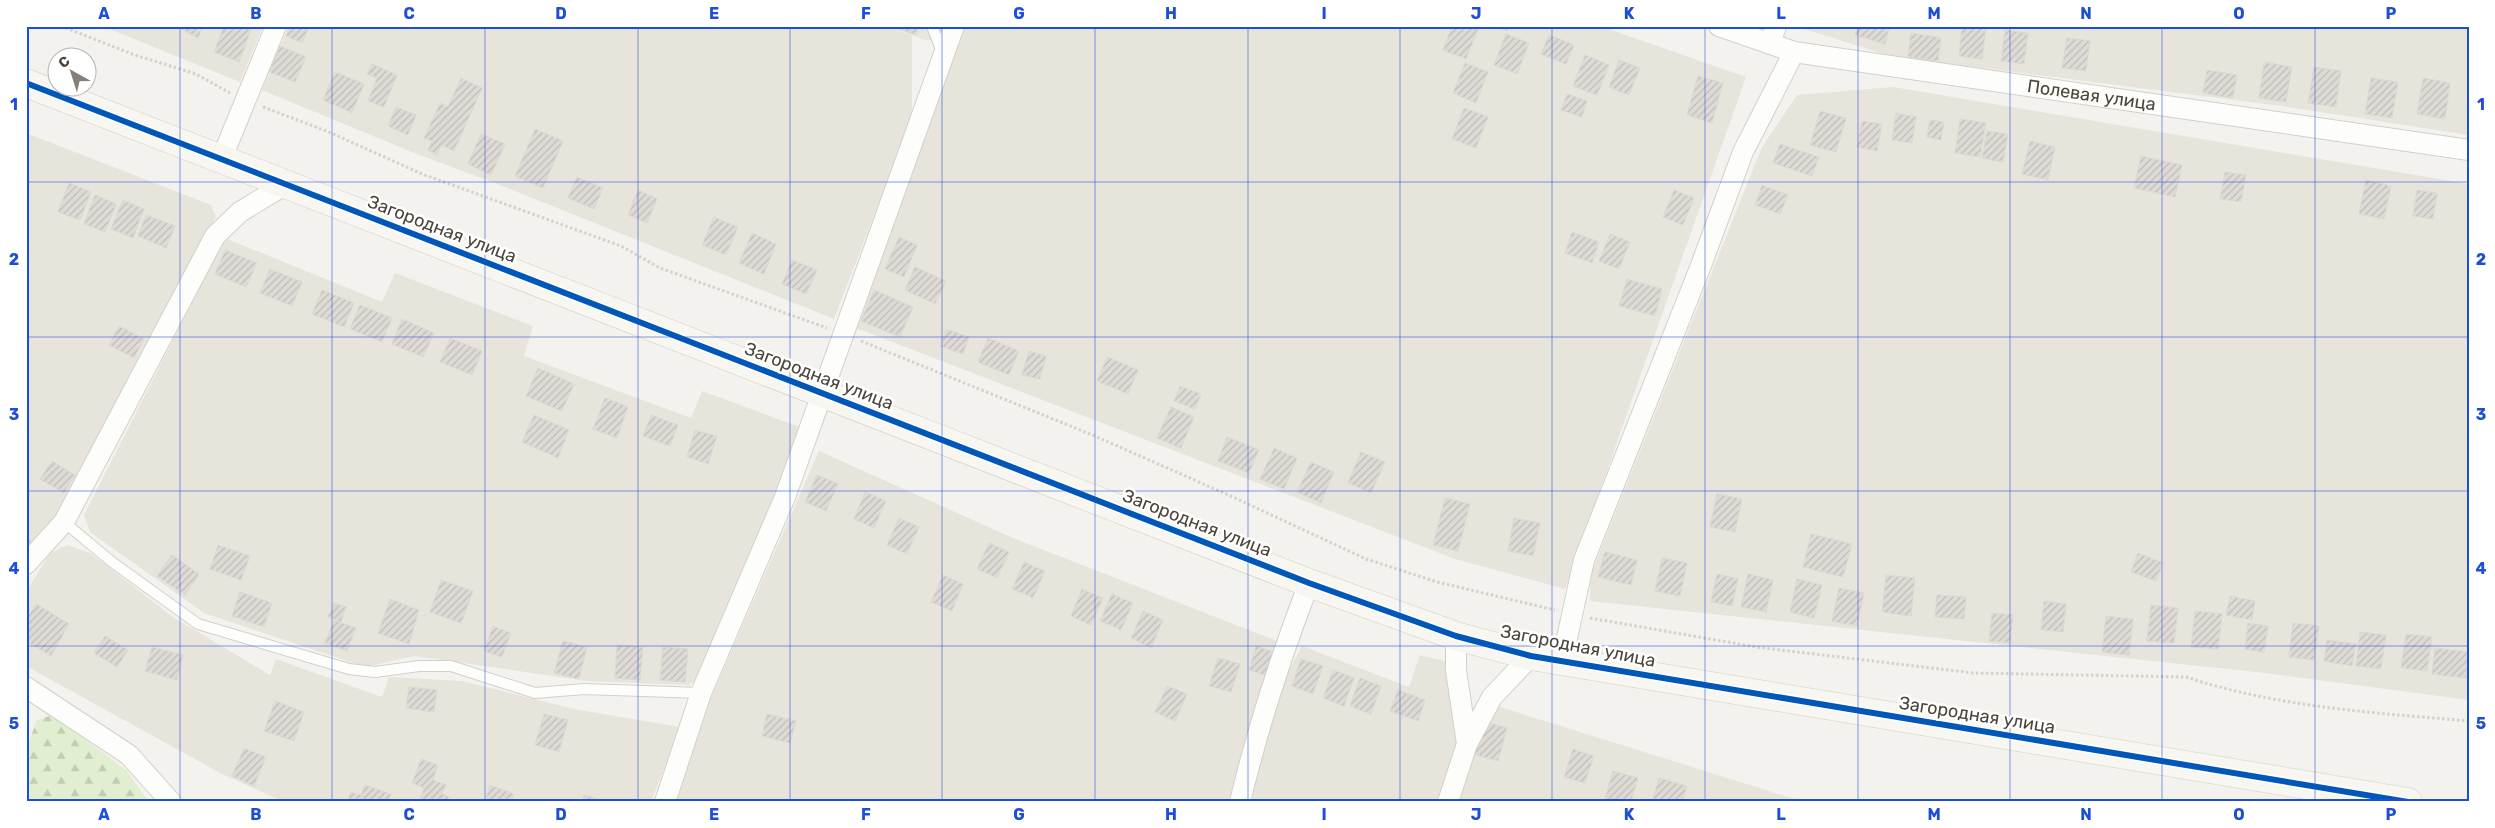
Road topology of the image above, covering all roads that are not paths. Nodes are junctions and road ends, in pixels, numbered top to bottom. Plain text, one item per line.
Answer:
1 (276, 26) edge
2 (932, 26) edge
3 (954, 26) edge
4 (1719, 26) edge
5 (1773, 35) edge
6 (1794, 52) junction
7 (943, 56) junction
8 (26, 83) edge
9 (2469, 150) edge
10 (221, 160) junction
11 (286, 184) junction
12 (823, 393) junction
13 (64, 522) junction
14 (26, 564) edge
15 (1309, 583) junction
16 (1456, 636) junction
17 (1531, 656) junction
18 (1562, 661) junction
19 (26, 687) edge
20 (701, 693) junction
21 (1467, 744) junction
22 (171, 802) edge
23 (665, 802) edge
24 (1240, 802) edge
25 (1448, 802) edge
26 (2408, 802) edge

1 - 10 street
2 - 7 lane
3 - 7 street
4 - 5 street, Полевая улица
5 - 6 street, Полевая улица
6 - 9 street, Полевая улица
6 - 18 street
7 - 12 street
8 - 10 street, Загородная улица
10 - 11 street, Загородная улица
11 - 12 street, Загородная улица
11 - 13 street
12 - 15 street, Загородная улица
12 - 20 street
13 - 14 street
13 - 20 lane
15 - 16 street, Загородная улица
15 - 24 street
16 - 17 street, Загородная улица
16 - 21 street
17 - 18 street, Загородная улица
17 - 21 street
18 - 26 street, Загородная улица
19 - 22 street
20 - 23 street
21 - 25 street

